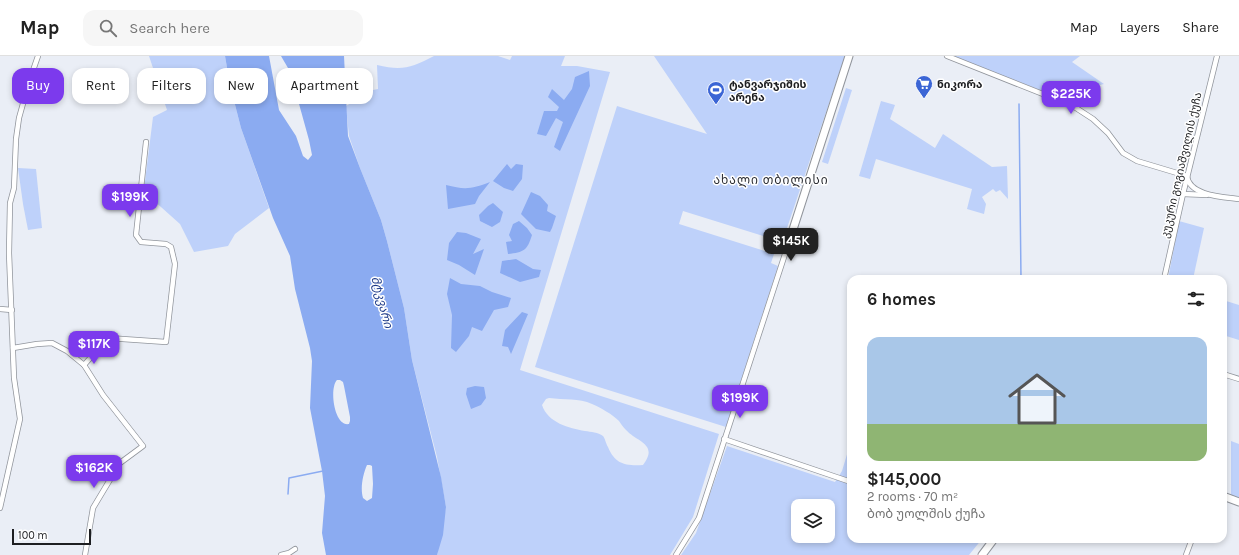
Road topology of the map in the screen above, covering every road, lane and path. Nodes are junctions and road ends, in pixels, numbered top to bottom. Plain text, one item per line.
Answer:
1 (38, 56) edge
2 (849, 56) edge
3 (947, 56) edge
4 (1217, 56) edge
5 (146, 142) dead end
6 (1187, 176) junction
7 (1183, 194) junction
8 (1209, 195) junction
9 (1239, 199) edge
10 (787, 248) joint
11 (1165, 275) edge
12 (0, 309) edge
13 (12, 310) junction
14 (13, 348) junction
15 (84, 366) junction
16 (1227, 375) edge
17 (1239, 379) edge
18 (724, 439) junction
19 (847, 481) edge
20 (1227, 498) edge
21 (1239, 502) edge
22 (0, 508) edge
23 (991, 543) edge
24 (1190, 543) edge
25 (295, 549) dead end
26 (85, 555) edge
27 (280, 555) edge
28 (676, 555) edge
29 (982, 555) edge
30 (1186, 555) edge

1 - 13 street
2 - 10 street
3 - 6 street
4 - 6 street, კუკური გოგიაშვილის ქუჩა
5 - 15 street
6 - 7 street, კუკური გოგიაშვილის ქუჩა
6 - 8 street
7 - 8 street
7 - 11 street, კუკური გოგიაშვილის ქუჩა
8 - 9 street
10 - 18 street
12 - 13 street
13 - 14 street
14 - 15 street
14 - 22 street
15 - 26 street
16 - 17 street
18 - 19 street
18 - 28 street
20 - 21 street
23 - 29 street
24 - 30 street
25 - 27 street

